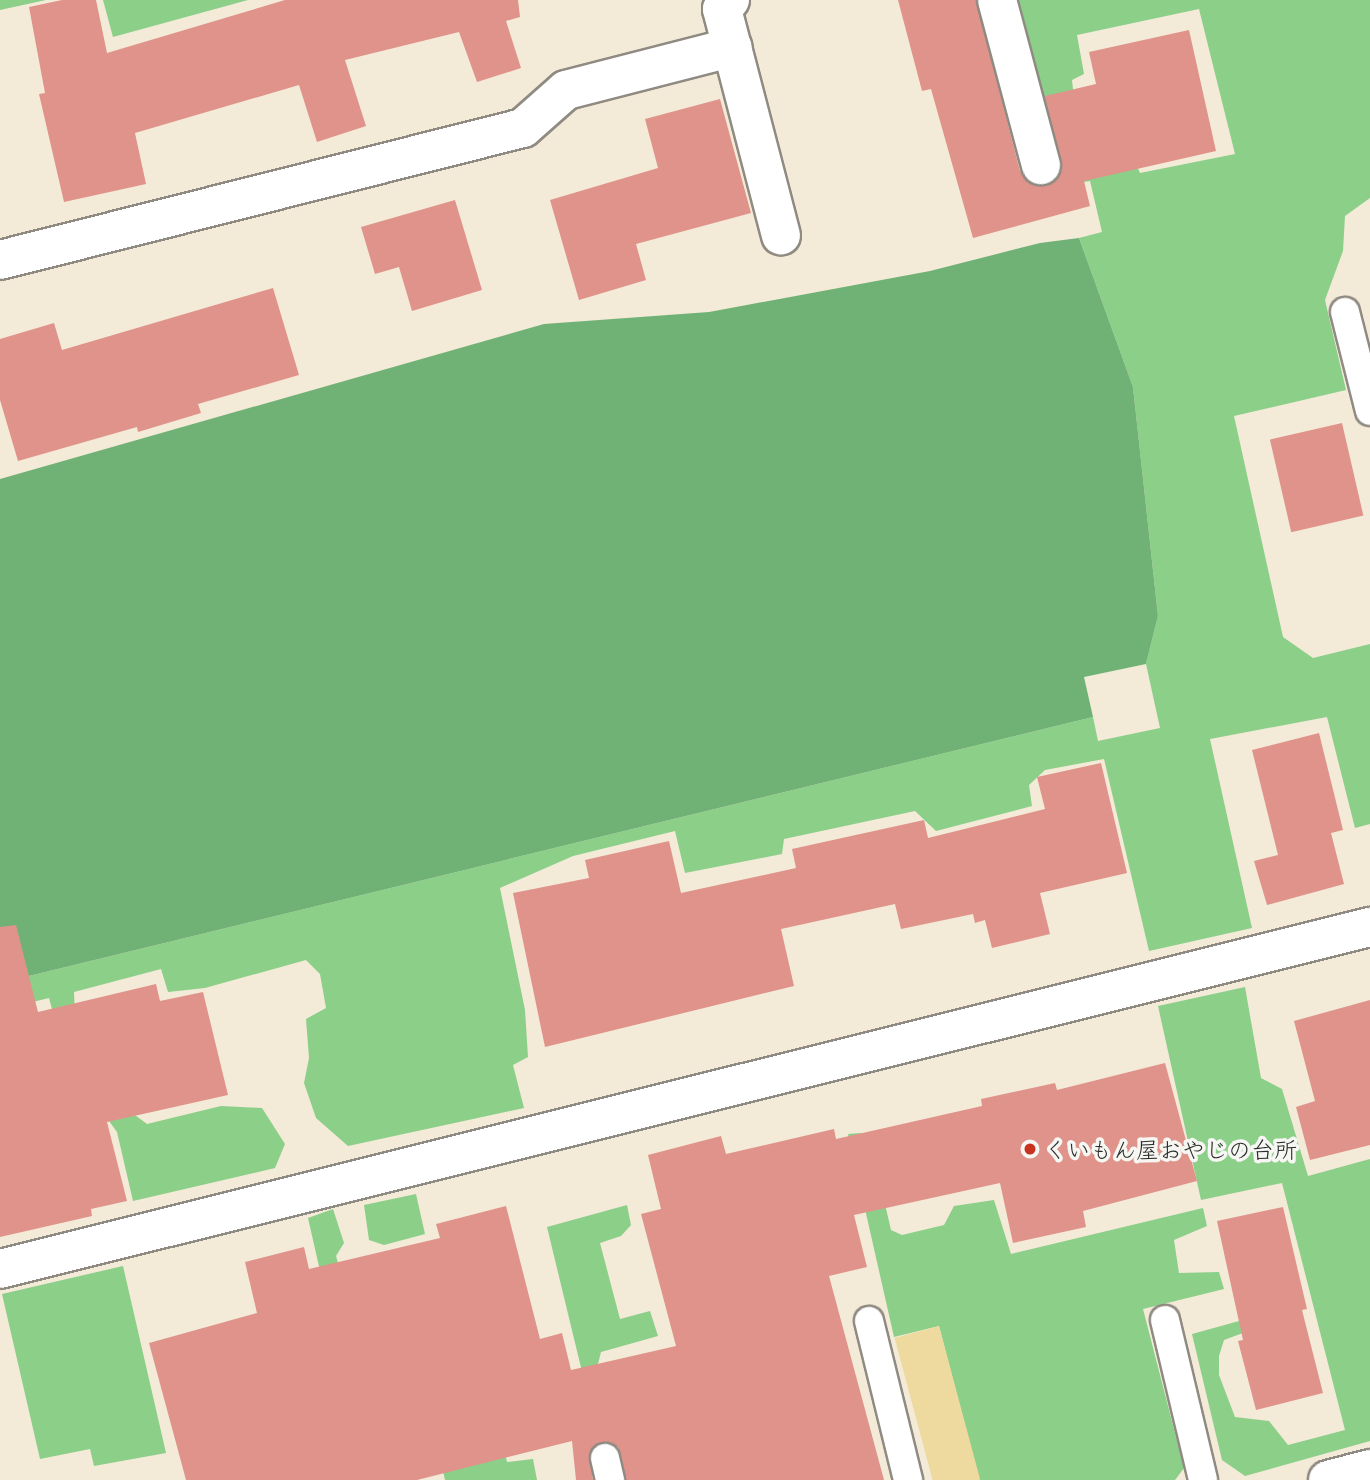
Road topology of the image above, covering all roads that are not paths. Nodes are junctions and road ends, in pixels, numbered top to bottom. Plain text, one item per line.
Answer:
1 (730, 0) edge
2 (998, 0) edge
3 (733, 47) junction
4 (1041, 165) dead end
5 (781, 235) dead end
6 (0, 260) edge
7 (1345, 313) dead end
8 (1370, 411) edge
9 (1370, 926) edge
10 (0, 1269) edge
11 (1165, 1320) dead end
12 (869, 1321) dead end
13 (1370, 1469) edge
14 (908, 1480) edge
15 (1203, 1480) edge
16 (1328, 1480) edge

1 - 3 street
2 - 4 street
3 - 5 street
3 - 6 street
7 - 8 lane
9 - 10 street
11 - 15 lane
12 - 14 lane
13 - 16 street

